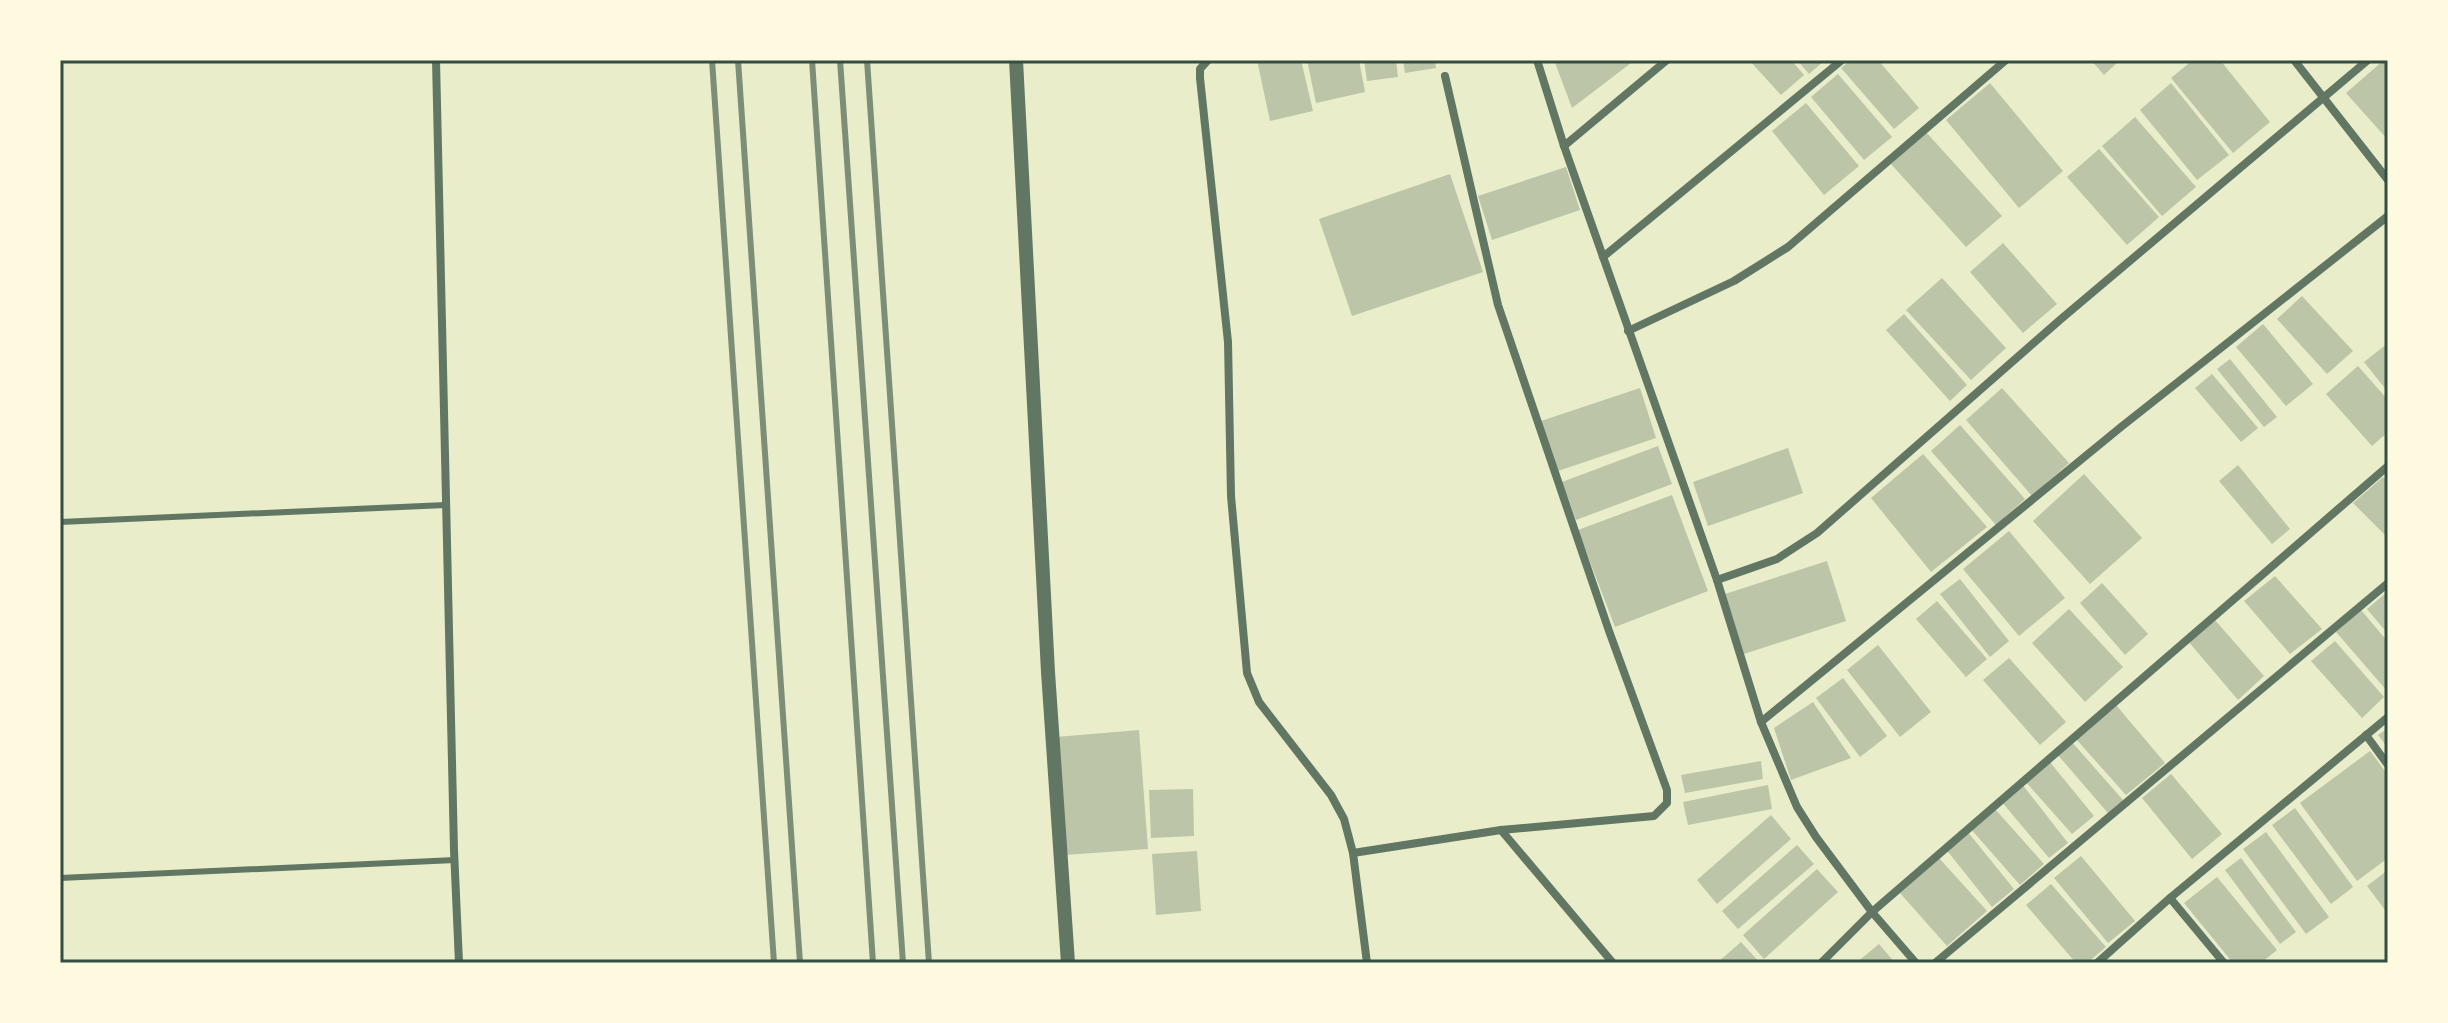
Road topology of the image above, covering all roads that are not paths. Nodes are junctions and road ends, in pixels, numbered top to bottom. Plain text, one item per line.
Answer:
1 (436, 60) edge
2 (1016, 60) edge
3 (1208, 60) edge
4 (1537, 60) edge
5 (1667, 60) edge
6 (1842, 60) edge
7 (2006, 60) edge
8 (2294, 60) edge
9 (2368, 60) edge
10 (1445, 76) dead end
11 (2324, 98) junction
12 (1564, 146) junction
13 (2388, 180) edge
14 (2388, 216) edge
15 (1603, 257) junction
16 (1628, 331) junction
17 (2388, 466) edge
18 (446, 505) junction
19 (60, 522) edge
20 (1717, 580) junction
21 (2388, 583) edge
22 (2388, 717) edge
23 (1761, 722) junction
24 (2366, 735) junction
25 (2388, 765) edge
26 (1501, 830) junction
27 (1353, 853) junction
28 (455, 860) junction
29 (60, 878) edge
30 (2170, 898) junction
31 (1872, 912) junction
32 (459, 963) edge
33 (1068, 963) edge
34 (1367, 963) edge
35 (1613, 963) edge
36 (1821, 963) edge
37 (1916, 963) edge
38 (1935, 963) edge
39 (2097, 963) edge
40 (2224, 963) edge

1 - 18 street
2 - 33 street
3 - 27 street
4 - 12 street
5 - 12 street
6 - 15 street
7 - 16 street
8 - 11 street
9 - 11 street
10 - 26 street
11 - 13 street
11 - 20 street
12 - 15 street
14 - 23 street
15 - 16 street
16 - 20 street
17 - 31 street
18 - 19 lane
18 - 28 street
20 - 23 street
21 - 38 street
22 - 24 street
23 - 31 street
24 - 25 street
24 - 30 street
26 - 27 street
26 - 35 street
27 - 34 street
28 - 29 lane
28 - 32 street
30 - 39 street
30 - 40 street
31 - 36 street
31 - 37 street

